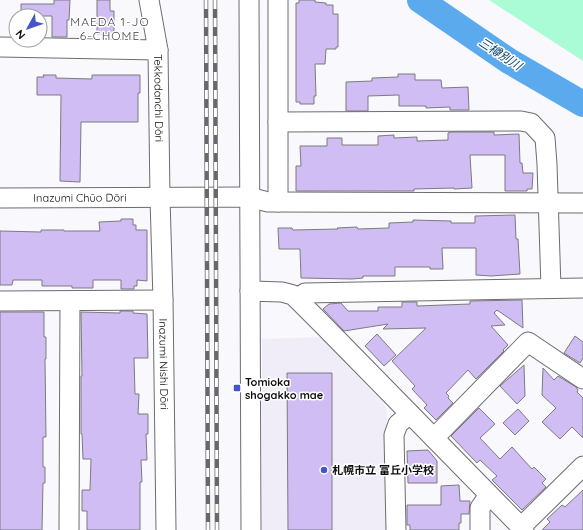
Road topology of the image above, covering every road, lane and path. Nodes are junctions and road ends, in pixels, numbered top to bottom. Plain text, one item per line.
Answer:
1 (149, 0) edge
2 (249, 0) edge
3 (278, 0) edge
4 (0, 47) edge
5 (158, 50) junction
6 (278, 122) junction
7 (249, 197) junction
8 (0, 198) edge
9 (160, 198) junction
10 (278, 202) junction
11 (548, 202) junction
12 (583, 203) edge
13 (551, 288) junction
14 (583, 288) edge
15 (250, 292) junction
16 (297, 299) junction
17 (0, 300) edge
18 (163, 300) junction
19 (70, 301) junction
20 (583, 379) edge
21 (410, 414) junction
22 (434, 438) junction
23 (583, 466) edge
24 (489, 495) junction
25 (523, 529) edge
26 (69, 530) edge
27 (166, 530) edge
28 (251, 530) edge
29 (396, 530) edge
30 (480, 530) edge

1 - 5 street, Tekkodanchi Dōri
2 - 7 street
3 - 6 street
4 - 5 street
5 - 9 street, Tekkodanchi Dōri
6 - 10 street
6 - 11 street
7 - 9 street, Inazumi Chūo Dōri
7 - 10 street, Inazumi Chūo Dōri
7 - 15 street
8 - 9 street, Inazumi Chūo Dōri
9 - 18 street, Inazumi Nishi Dōri
10 - 11 street, Inazumi Chūo Dōri
11 - 12 street, Inazumi Chūo Dōri
11 - 13 street
13 - 14 street
13 - 16 street
15 - 16 street
15 - 28 street
16 - 21 street
17 - 19 street
18 - 19 street
18 - 27 street, Inazumi Nishi Dōri
19 - 26 street
20 - 22 street
21 - 22 street
21 - 29 street
22 - 24 street
23 - 25 street
24 - 25 street
24 - 30 street

